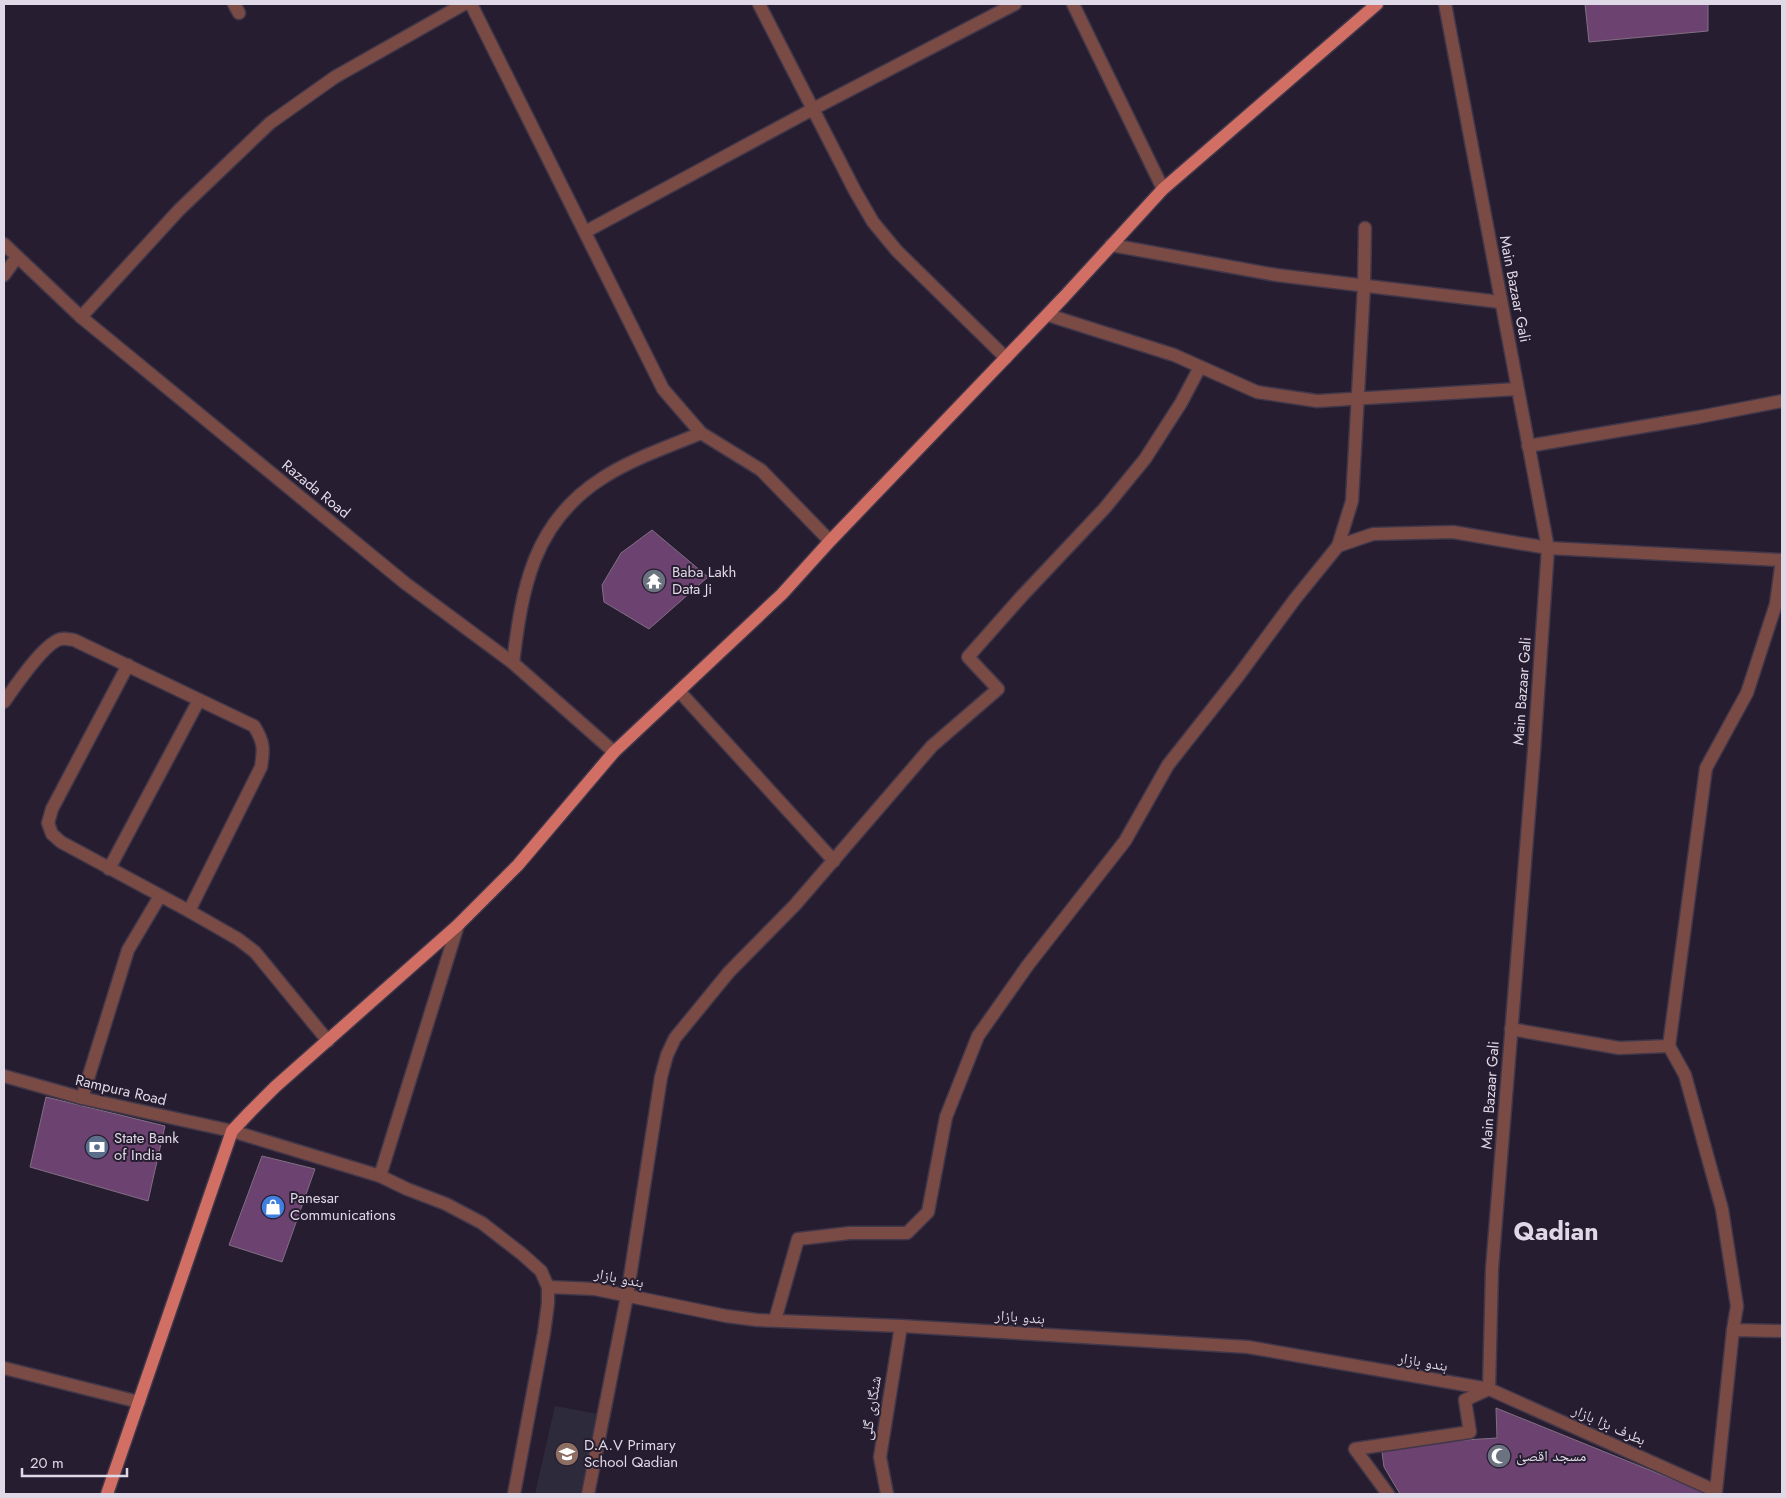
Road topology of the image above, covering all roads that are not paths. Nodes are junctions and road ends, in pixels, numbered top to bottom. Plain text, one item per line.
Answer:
1 (464, 4) edge
2 (471, 4) edge
3 (759, 4) edge
4 (1015, 4) edge
5 (1073, 4) edge
6 (1377, 4) edge
7 (1445, 4) edge
8 (813, 109) junction
9 (1163, 189) junction
10 (1365, 228) dead end
11 (584, 232) junction
12 (4, 244) edge
13 (1111, 245) junction
14 (17, 257) junction
15 (4, 275) edge
16 (1364, 286) junction
17 (1500, 302) junction
18 (1048, 315) junction
19 (81, 317) junction
20 (1006, 358) junction
21 (1200, 366) junction
22 (1517, 389) junction
23 (1358, 398) junction
24 (1782, 401) edge
25 (701, 433) junction
26 (1528, 446) junction
27 (830, 541) junction
28 (1338, 546) junction
29 (1548, 548) junction
30 (1782, 560) edge
31 (513, 663) junction
32 (128, 665) junction
33 (679, 691) junction
34 (199, 700) junction
35 (4, 702) edge
36 (614, 752) junction
37 (834, 861) junction
38 (109, 869) junction
39 (160, 896) junction
40 (189, 911) junction
41 (458, 925) junction
42 (1511, 1029) junction
43 (328, 1042) junction
44 (1669, 1046) junction
45 (4, 1076) edge
46 (82, 1098) junction
47 (232, 1132) junction
48 (380, 1176) junction
49 (548, 1287) junction
50 (627, 1296) junction
51 (775, 1320) junction
52 (901, 1326) junction
53 (1733, 1330) junction
54 (1782, 1331) edge
55 (4, 1368) edge
56 (1489, 1389) junction
57 (139, 1402) junction
58 (107, 1494) edge
59 (514, 1494) edge
60 (588, 1494) edge
61 (887, 1494) edge
62 (1388, 1494) edge

1 - 19 street
2 - 11 street
3 - 8 street
4 - 8 street
5 - 9 street
6 - 9 main road
7 - 17 street, Main Bazaar Gali
8 - 11 street
8 - 20 street
9 - 13 main road
10 - 16 street
11 - 25 street
12 - 14 street, Razada Road
13 - 16 street
13 - 18 main road
14 - 15 street
14 - 19 street, Razada Road
16 - 17 street
16 - 23 street
17 - 22 street, Main Bazaar Gali
18 - 20 main road
18 - 21 street
19 - 31 street, Razada Road
20 - 27 main road
21 - 23 street
21 - 37 street
22 - 23 street
22 - 26 street, Main Bazaar Gali
23 - 28 street
24 - 26 street
25 - 27 street
25 - 31 street
26 - 29 street, Main Bazaar Gali
27 - 33 main road
28 - 29 street
28 - 51 street
29 - 30 street
29 - 42 street, Main Bazaar Gali
30 - 44 street
31 - 36 street, Razada Road
32 - 34 street
32 - 35 street
32 - 38 street
33 - 36 main road
33 - 37 street
34 - 38 street
34 - 40 street
36 - 41 main road
37 - 50 street
38 - 39 street
39 - 40 street
39 - 46 street
40 - 43 street
41 - 43 main road
41 - 48 street
42 - 44 street
42 - 56 street, Main Bazaar Gali
43 - 47 main road
44 - 53 street
45 - 46 street, Rampura Road
46 - 47 street, Rampura Road
47 - 48 street, Rampura Road
47 - 57 main road
48 - 49 street, Rampura Road
49 - 50 street, ہندو بازار
49 - 59 street
50 - 51 street, ہندو بازار
50 - 60 street
51 - 52 street, ہندو بازار
52 - 56 street, ہندو بازار
52 - 61 street, شنگاری گلی
53 - 54 street
53 - 56 street, بطرف بڑا بازار
55 - 57 street
56 - 62 street
57 - 58 main road

